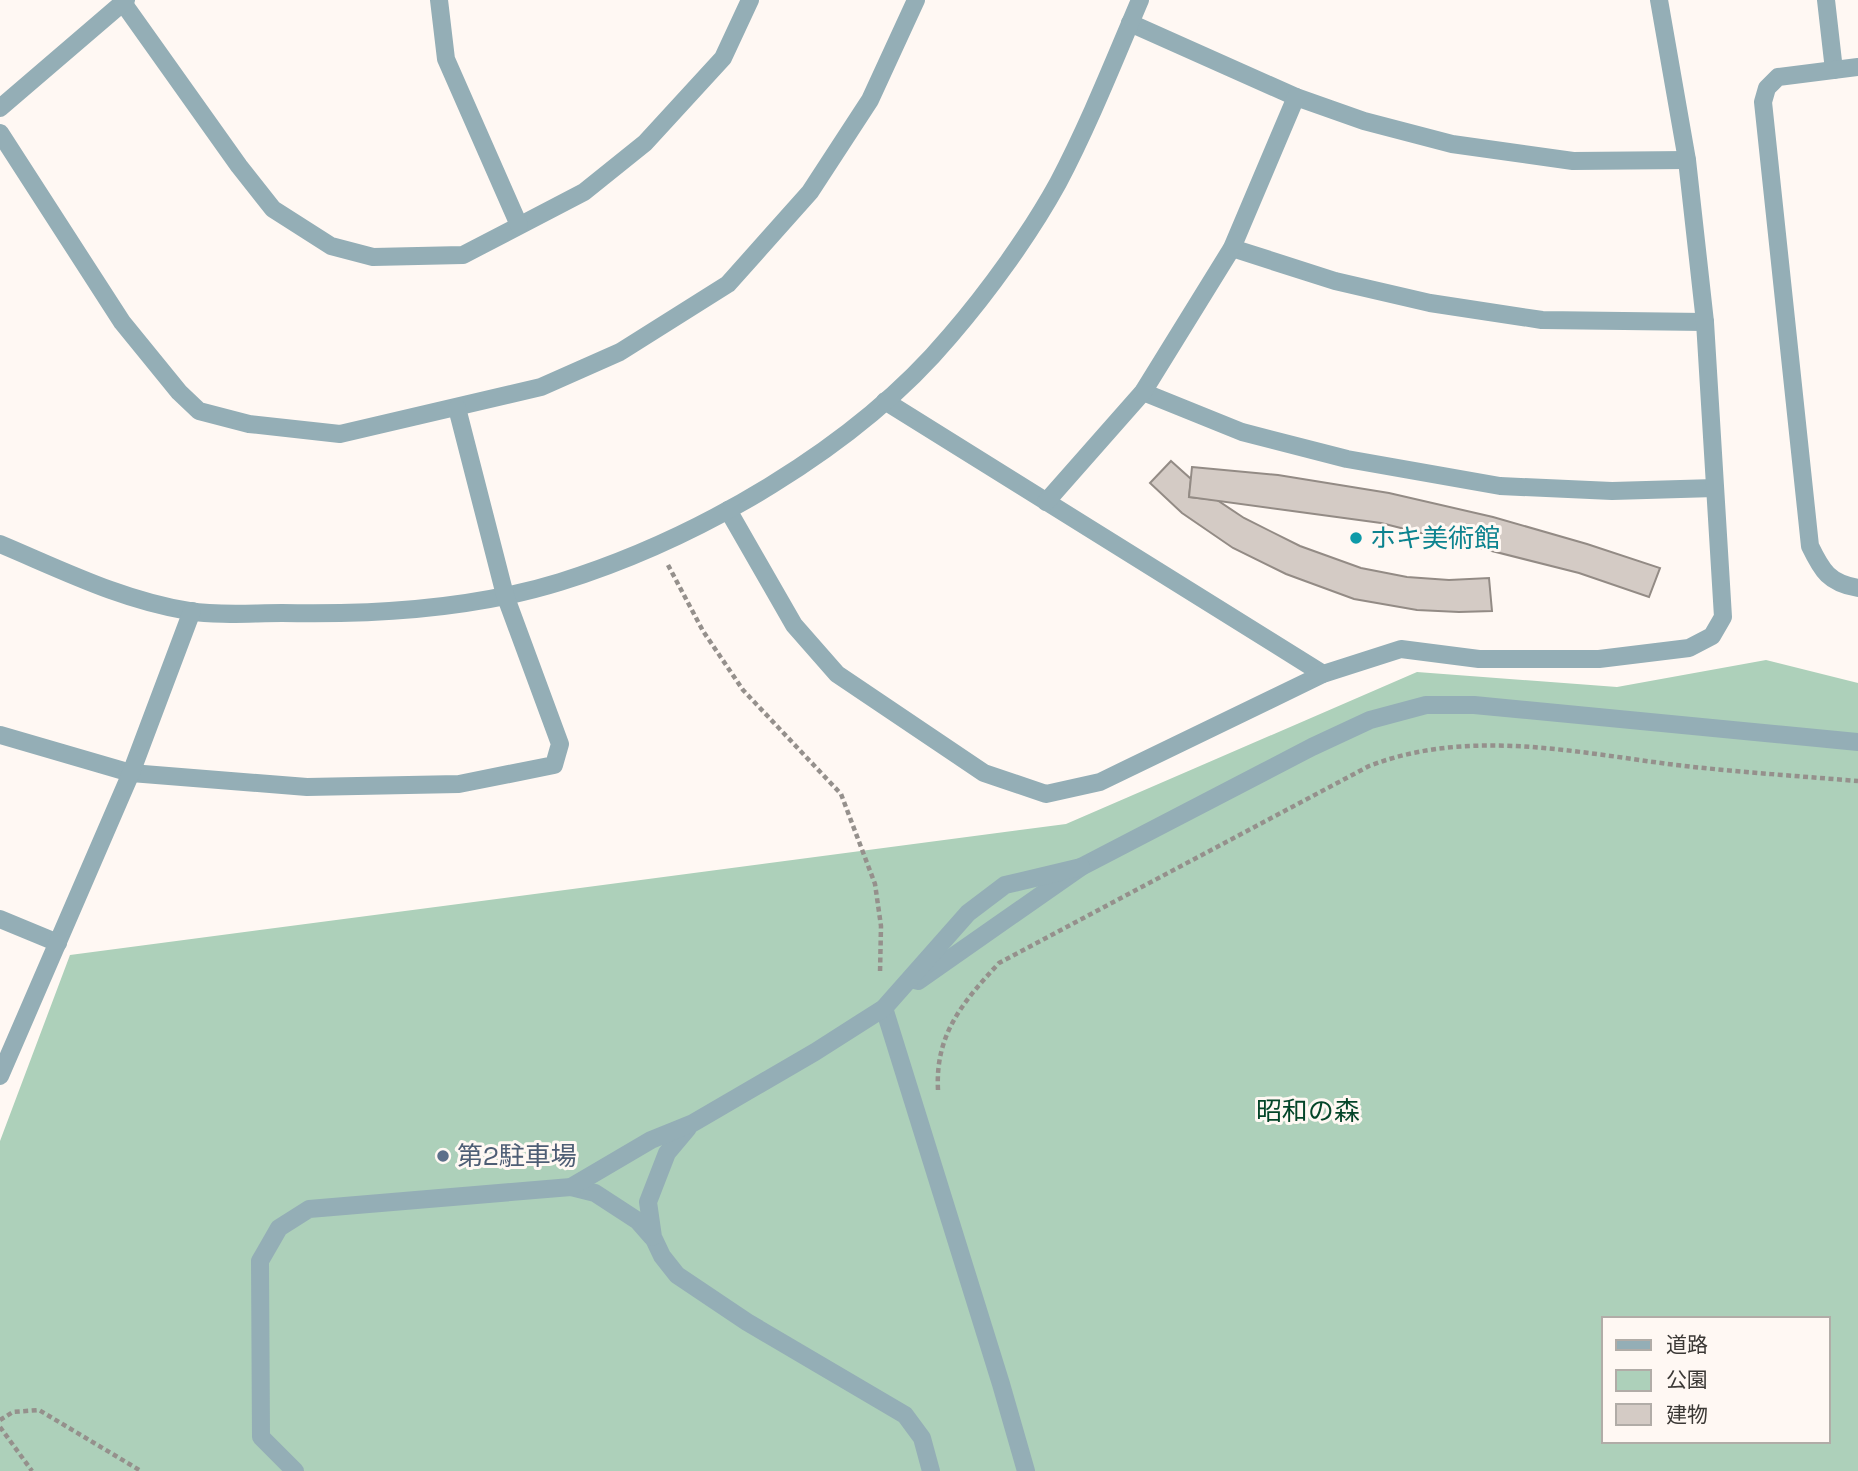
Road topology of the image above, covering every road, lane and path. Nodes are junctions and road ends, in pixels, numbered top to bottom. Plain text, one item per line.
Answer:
1 (439, 0) edge
2 (750, 0) edge
3 (916, 0) edge
4 (1140, 0) edge
5 (1659, 0) edge
6 (1826, 0) edge
7 (123, 1) edge
8 (1130, 23) junction
9 (1858, 67) edge
10 (1834, 70) junction
11 (1296, 97) junction
12 (0, 108) edge
13 (0, 134) edge
14 (1688, 160) junction
15 (519, 225) junction
16 (1232, 248) junction
17 (1705, 322) junction
18 (1143, 392) junction
19 (886, 401) junction
20 (457, 408) junction
21 (1715, 488) junction
22 (1046, 502) junction
23 (728, 510) junction
24 (0, 544) edge
25 (657, 544) junction
26 (1858, 588) edge
27 (505, 595) junction
28 (192, 611) junction
29 (1323, 674) junction
30 (0, 735) edge
31 (1858, 741) edge
32 (131, 773) junction
33 (1858, 781) edge
34 (1082, 867) junction
35 (0, 919) edge
36 (58, 943) junction
37 (898, 995) junction
38 (884, 1008) junction
39 (0, 1076) edge
40 (939, 1094) dead end
41 (693, 1123) junction
42 (571, 1186) junction
43 (653, 1237) junction
44 (0, 1420) edge
45 (0, 1427) edge
46 (32, 1471) edge
47 (141, 1471) edge
48 (295, 1471) edge
49 (931, 1471) edge
50 (1026, 1471) edge

1 - 15 street
2 - 15 street
3 - 20 street
4 - 8 street
5 - 14 street
6 - 10 street
7 - 12 street
7 - 15 street
8 - 11 street
8 - 19 street
9 - 10 street
10 - 26 street
11 - 14 street
11 - 16 street
13 - 20 street
14 - 17 street
16 - 17 street
16 - 18 street
17 - 21 street
18 - 21 street
18 - 22 street
19 - 22 street
19 - 23 street
20 - 27 street
21 - 29 street
22 - 29 street
23 - 25 street
23 - 29 street
24 - 28 street
25 - 27 street
25 - 38 path
27 - 28 street
27 - 32 street
28 - 32 street
30 - 32 street
31 - 34 street
32 - 36 street
33 - 40 path
34 - 37 street
34 - 37 street
35 - 36 street
36 - 39 street
37 - 38 street
38 - 41 street
38 - 50 street
41 - 42 street
41 - 43 street
42 - 43 street
42 - 48 street
43 - 49 street
44 - 47 path
45 - 46 path

